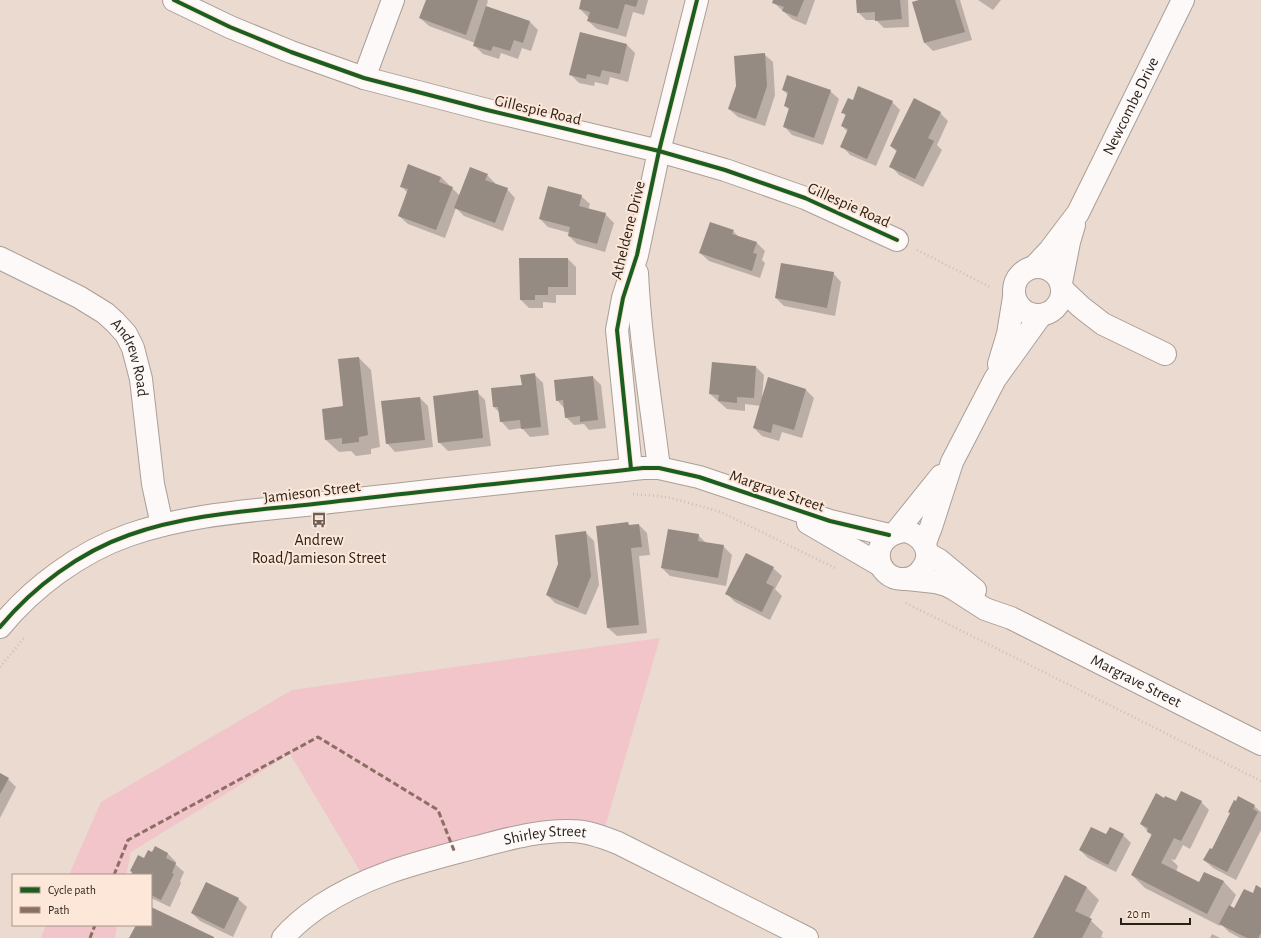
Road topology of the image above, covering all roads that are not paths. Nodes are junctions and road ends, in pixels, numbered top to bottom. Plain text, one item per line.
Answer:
1 (174, 0) edge
2 (393, 0) edge
3 (697, 0) edge
4 (1183, 0) edge
5 (364, 78) junction
6 (659, 151) junction
7 (1078, 213) junction
8 (897, 240) road end
9 (637, 255) junction
10 (0, 258) edge
11 (1034, 267) junction
12 (1062, 286) junction
13 (1014, 296) junction
14 (1043, 315) junction
15 (1103, 324) junction
16 (1165, 354) dead end
17 (995, 379) junction
18 (952, 462) junction
19 (659, 468) junction
20 (631, 469) junction
21 (774, 503) junction
22 (162, 524) junction
23 (892, 534) junction
24 (926, 549) junction
25 (880, 565) junction
26 (907, 579) junction
27 (1010, 618) junction
28 (0, 627) edge
29 (1261, 744) edge
30 (283, 938) edge
31 (807, 938) edge

1 - 5 street, Gillespie Road
2 - 5 street
3 - 6 street, Atheldene Drive
4 - 7 street, Newcombe Drive
5 - 6 street, Gillespie Road
6 - 8 street, Gillespie Road
6 - 9 street, Atheldene Drive
7 - 11 street, Newcombe Drive
7 - 12 street, Newcombe Drive
9 - 19 street, Atheldene Drive
9 - 20 street, Atheldene Drive
10 - 22 street, Andrew Road
11 - 12 street
11 - 13 street
12 - 14 street
12 - 15 street
13 - 14 street
13 - 17 street
14 - 15 street
14 - 17 street
15 - 16 street
17 - 18 street
18 - 23 street
18 - 24 street
19 - 20 street, Jamieson Street
19 - 21 street, Margrave Street
20 - 22 street, Jamieson Street
21 - 23 street, Margrave Street
21 - 25 street, Margrave Street
22 - 28 street, Jamieson Street
23 - 24 street
23 - 25 street
24 - 26 street
24 - 27 street, Margrave Street
25 - 26 street
26 - 27 street, Margrave Street
27 - 29 street, Margrave Street
30 - 31 street, Shirley Street

